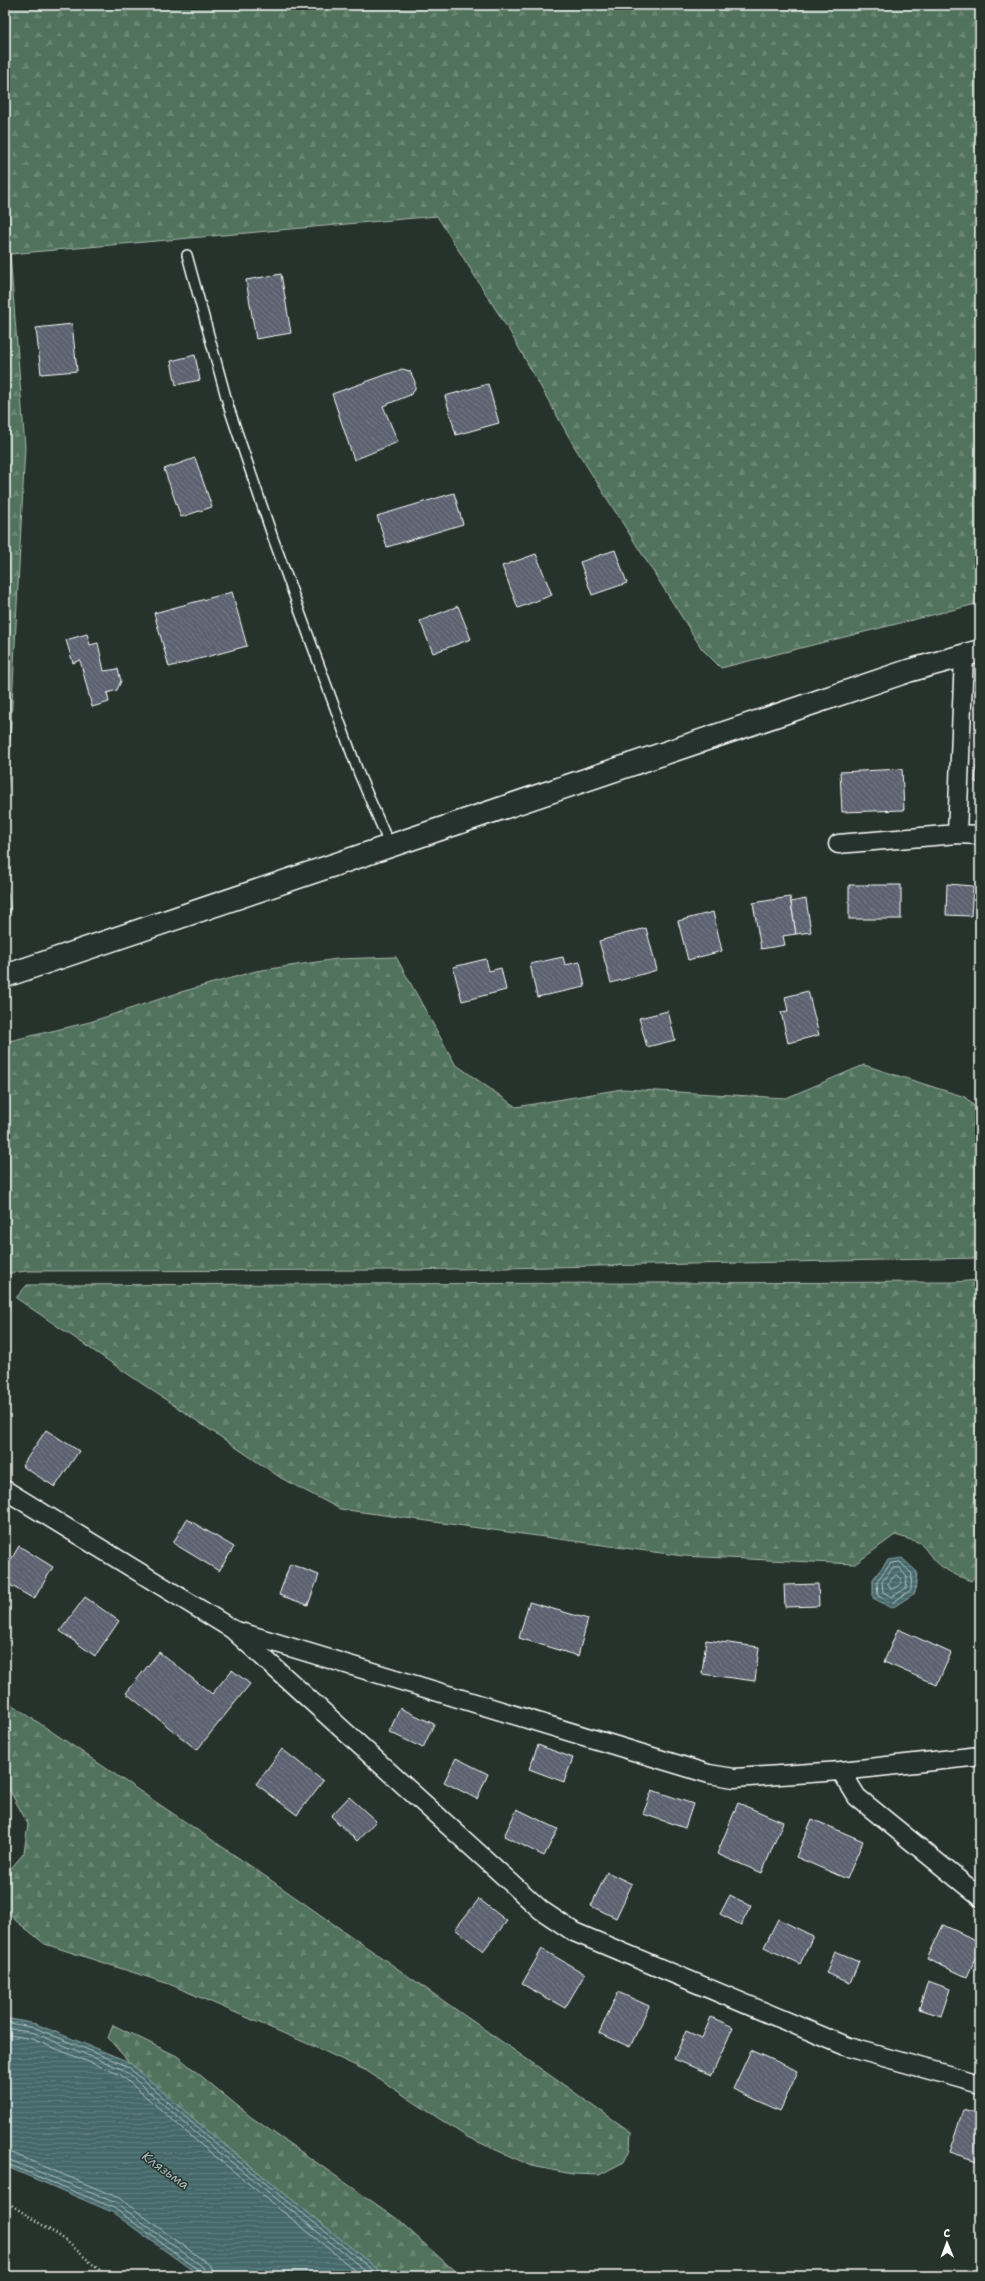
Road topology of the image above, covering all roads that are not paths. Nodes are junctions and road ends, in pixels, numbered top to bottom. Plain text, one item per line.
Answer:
1 (187, 255) dead end
2 (972, 653) edge
3 (957, 834) junction
4 (980, 835) edge
5 (838, 844) dead end
6 (390, 846) junction
7 (5, 976) edge
8 (5, 1490) edge
9 (232, 1629) junction
10 (980, 1756) edge
11 (841, 1771) junction
12 (980, 1896) edge
13 (980, 2084) edge

1 - 6 lane
2 - 3 street
2 - 6 highway
3 - 4 street
3 - 5 street
6 - 7 highway
8 - 9 street
9 - 11 street
9 - 13 street
10 - 11 street
11 - 12 street

